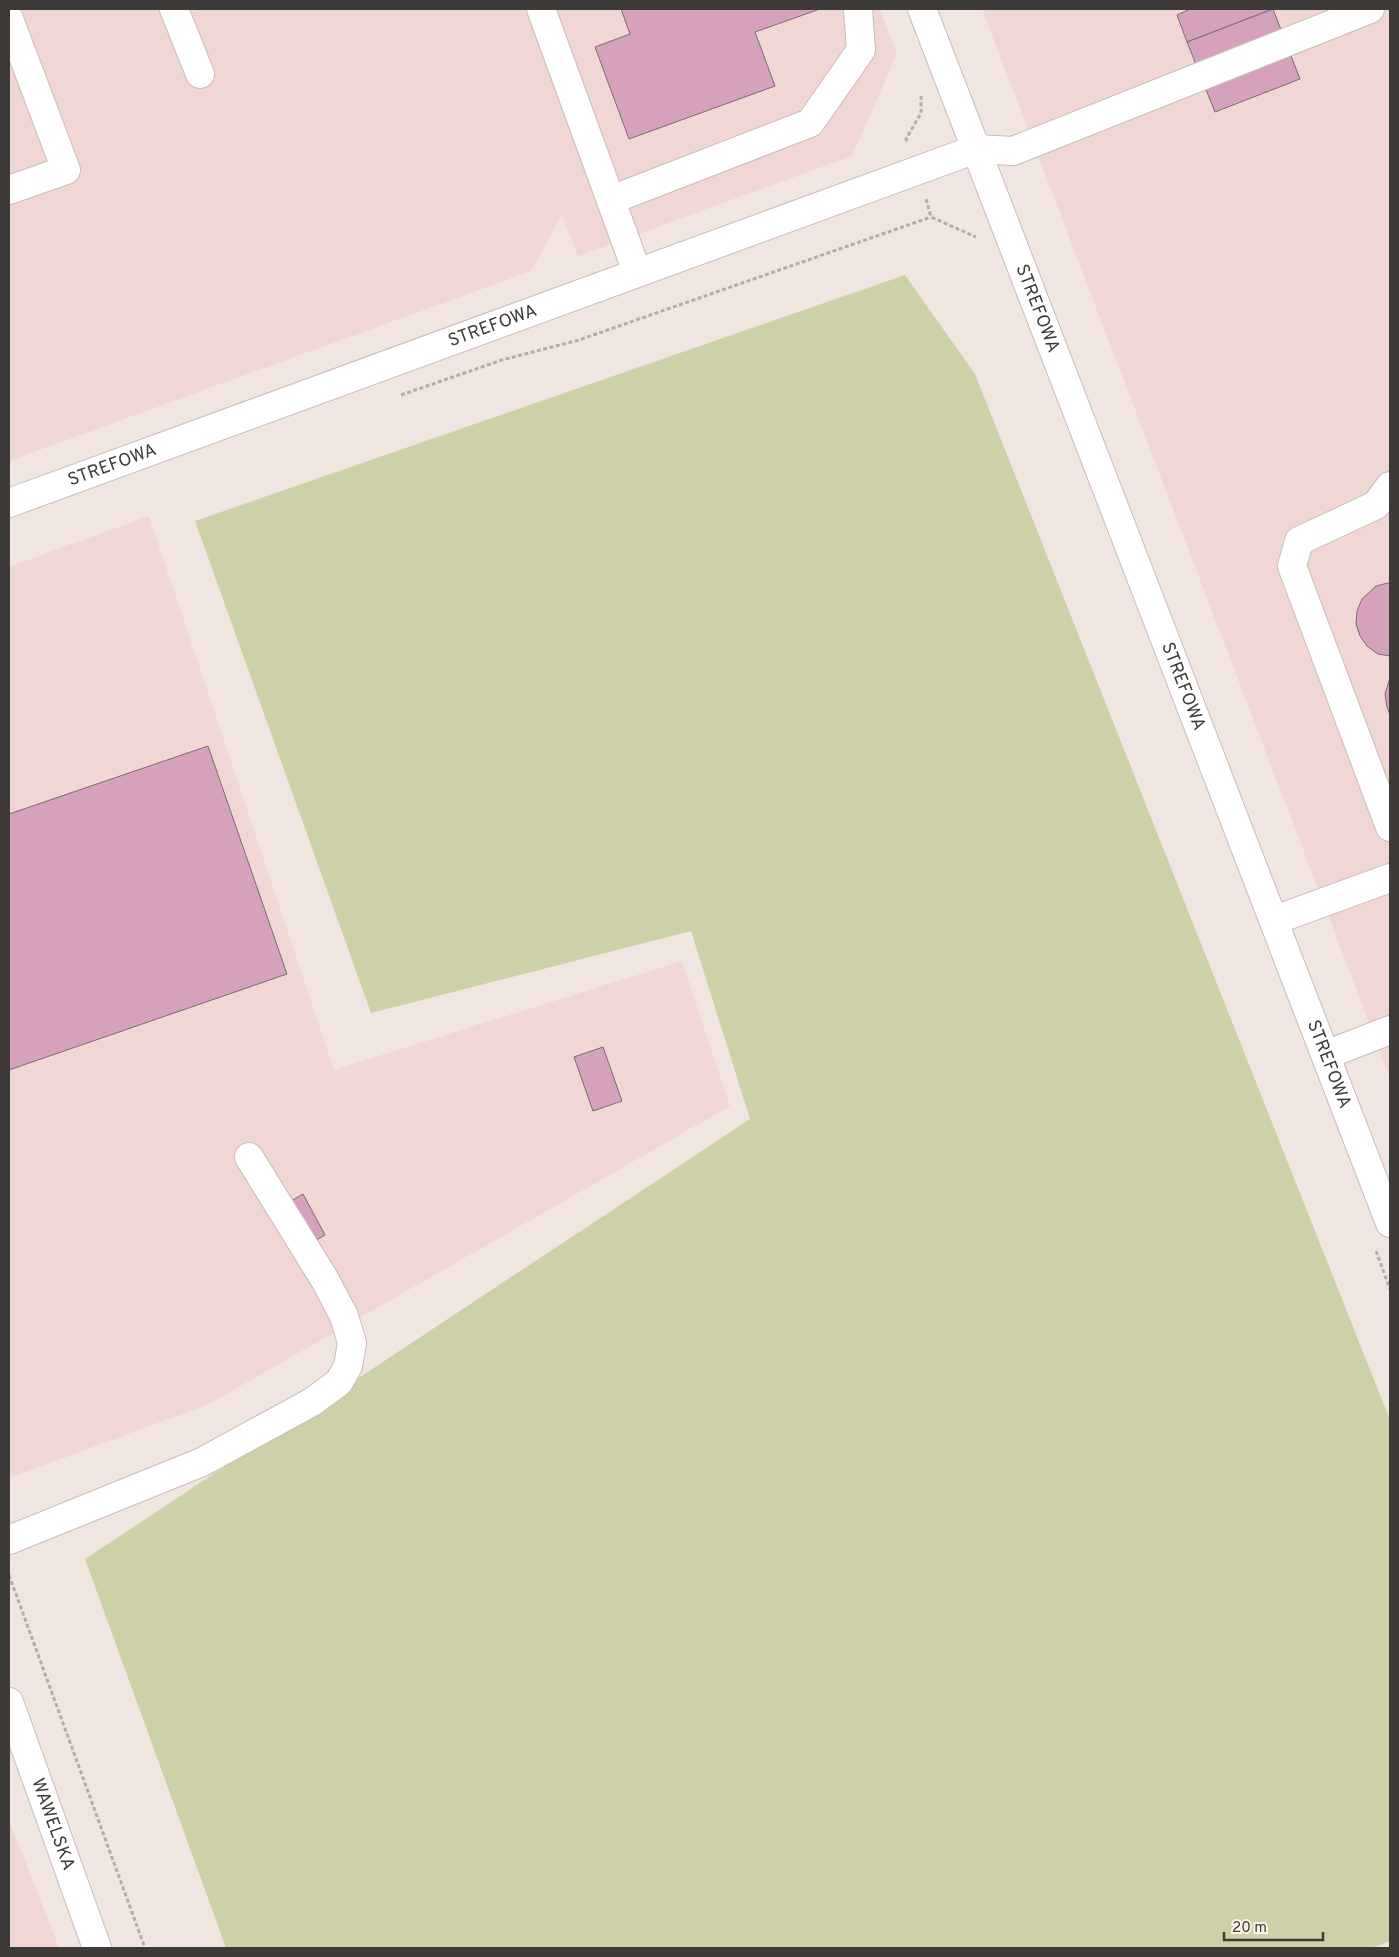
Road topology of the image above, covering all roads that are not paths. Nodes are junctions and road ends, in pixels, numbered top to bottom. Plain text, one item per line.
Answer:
1 (174, 9) edge
2 (541, 9) edge
3 (858, 9) edge
4 (922, 9) edge
5 (1370, 9) edge
6 (1325, 17) edge
7 (9, 19) edge
8 (200, 74) dead end
9 (976, 149) junction
10 (9, 190) edge
11 (611, 200) junction
12 (637, 272) junction
13 (1390, 486) edge
14 (9, 503) edge
15 (1390, 827) edge
16 (1390, 878) edge
17 (1274, 920) junction
18 (1390, 1030) edge
19 (1326, 1055) junction
20 (249, 1157) dead end
21 (1390, 1223) edge
22 (9, 1540) edge
23 (9, 1702) edge
24 (97, 1948) edge

1 - 8 street
2 - 11 street
3 - 11 street
4 - 9 street, STREFOWA
5 - 6 street
6 - 9 street
7 - 10 street
9 - 12 street, STREFOWA
9 - 17 street, STREFOWA
11 - 12 street
12 - 14 street, STREFOWA
13 - 15 street
16 - 17 street
17 - 19 street, STREFOWA
18 - 19 street
19 - 21 street, STREFOWA
20 - 22 street
23 - 24 street, WAWELSKA

